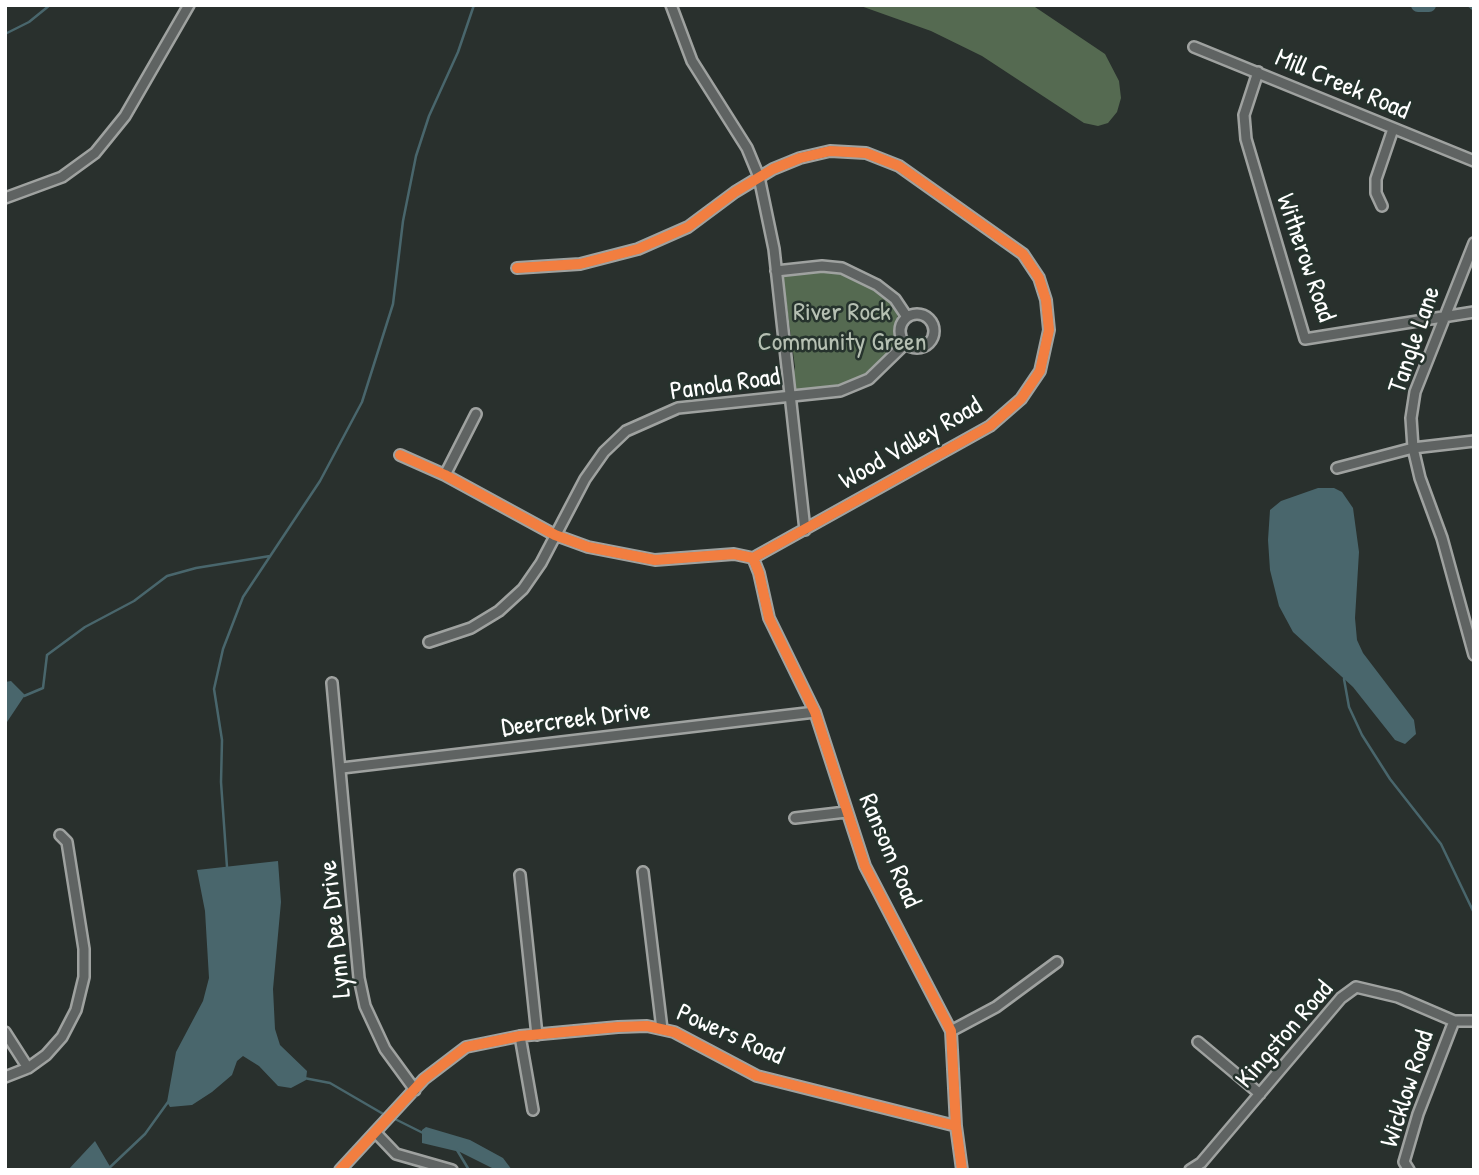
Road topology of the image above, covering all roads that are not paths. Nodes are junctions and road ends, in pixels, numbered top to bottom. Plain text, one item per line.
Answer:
1 (189, 5) edge
2 (671, 5) edge
3 (1194, 47) dead end
4 (1258, 72) junction
5 (1393, 129) junction
6 (1474, 161) edge
7 (759, 177) junction
8 (5, 198) edge
9 (1382, 206) dead end
10 (1474, 243) edge
11 (517, 268) dead end
12 (776, 271) junction
13 (1474, 312) edge
14 (1445, 315) junction
15 (907, 317) junction
16 (905, 344) junction
17 (790, 397) junction
18 (476, 414) dead end
19 (1474, 441) edge
20 (1413, 448) junction
21 (400, 455) dead end
22 (1337, 468) dead end
23 (445, 475) junction
24 (805, 530) junction
25 (555, 535) junction
26 (750, 557) junction
27 (429, 642) dead end
28 (1474, 655) edge
29 (332, 682) dead end
30 (815, 712) junction
31 (342, 768) junction
32 (846, 812) junction
33 (795, 818) dead end
34 (60, 835) dead end
35 (643, 872) dead end
36 (520, 875) dead end
37 (1057, 962) dead end
38 (1454, 1021) junction
39 (1474, 1021) edge
40 (662, 1029) junction
41 (5, 1031) edge
42 (951, 1031) junction
43 (537, 1035) junction
44 (520, 1036) junction
45 (1198, 1042) dead end
46 (27, 1068) junction
47 (5, 1077) edge
48 (415, 1090) junction
49 (1260, 1094) junction
50 (533, 1110) dead end
51 (956, 1126) junction
52 (376, 1133) junction
53 (1405, 1167) edge
54 (340, 1170) edge
55 (452, 1170) edge
56 (962, 1170) edge
57 (1190, 1170) edge

1 - 8 street
2 - 7 street
3 - 4 street, Mill Creek Road
4 - 5 street, Mill Creek Road
4 - 14 street, Witherow Road
5 - 6 street, Mill Creek Road
5 - 9 street
7 - 11 street
7 - 12 street
7 - 24 street, Wood Valley Road
10 - 14 street, Tangle Lane
12 - 15 street, Panola Road
12 - 17 street
13 - 14 street, Witherow Road
14 - 20 street, Tangle Lane
15 - 16 street
15 - 16 street, Panola Road
16 - 17 street, Panola Road
17 - 24 street
17 - 25 street, Panola Road
18 - 23 street
19 - 20 street
20 - 22 street
20 - 28 street, Tangle Lane
21 - 23 street, Wood Valley Road
23 - 25 street, Wood Valley Road
24 - 26 street, Wood Valley Road
25 - 26 street, Wood Valley Road
25 - 27 street, Panola Road
26 - 30 street, Ransom Road
29 - 31 street, Lynn Dee Drive
30 - 31 street, Deercreek Drive
30 - 32 street, Ransom Road
31 - 48 street, Lynn Dee Drive
32 - 33 street
32 - 42 street, Ransom Road
34 - 46 street
35 - 40 street
36 - 43 street
37 - 42 street
38 - 39 street, Kingston Road
38 - 49 street, Kingston Road
38 - 53 street, Wicklow Road
40 - 43 street, Powers Road
40 - 51 street, Powers Road
41 - 46 street
42 - 51 street, Ransom Road
43 - 44 street, Powers Road
44 - 48 street, Powers Road
44 - 50 street
45 - 49 street
46 - 47 street
48 - 52 street
49 - 57 street, Kingston Road
51 - 56 street, Ransom Road
52 - 54 street
52 - 55 street

